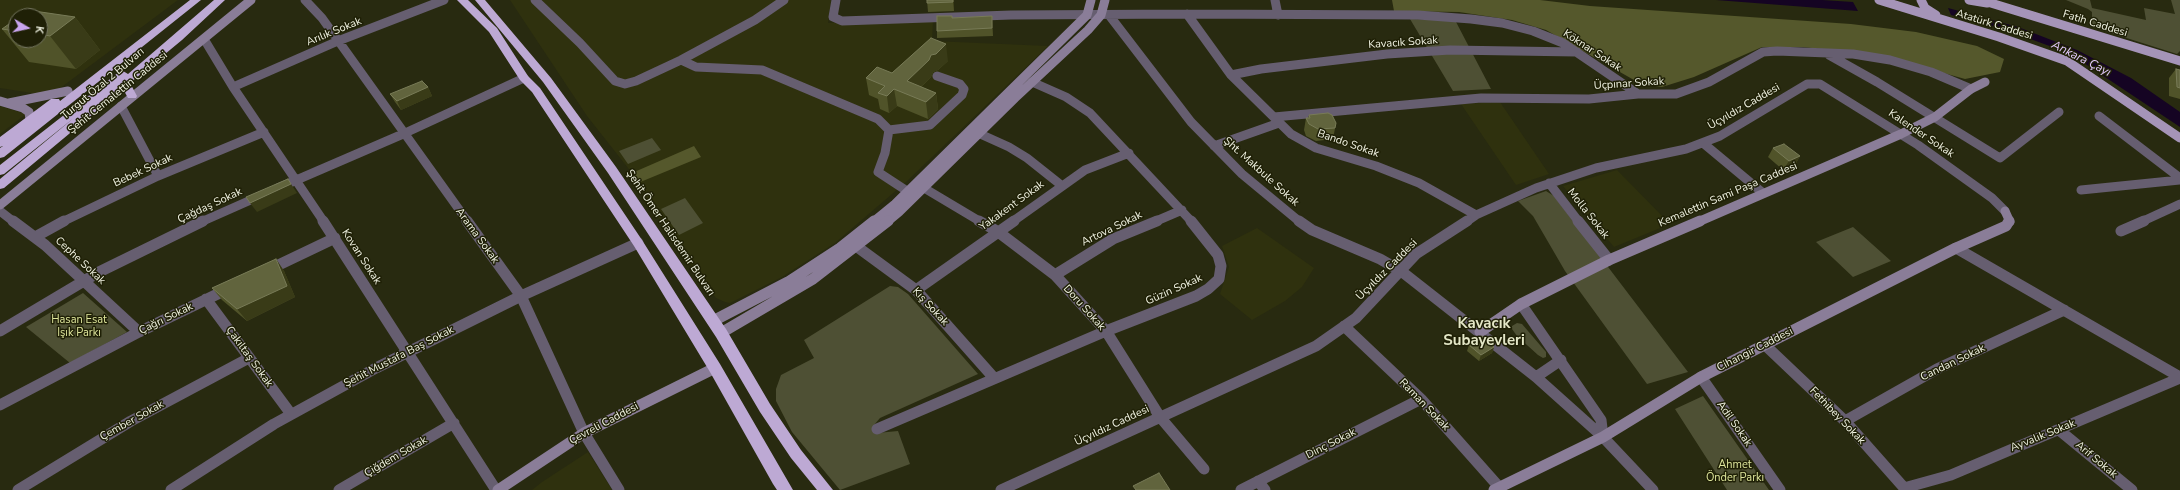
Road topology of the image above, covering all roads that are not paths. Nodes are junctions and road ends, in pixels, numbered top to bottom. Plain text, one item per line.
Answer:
1 (196, 0) edge
2 (218, 0) edge
3 (251, 0) edge
4 (305, 0) edge
5 (444, 0) edge
6 (462, 0) edge
7 (480, 0) edge
8 (486, 0) edge
9 (535, 0) edge
10 (784, 0) edge
11 (836, 0) edge
12 (1091, 0) edge
13 (1105, 0) edge
14 (1275, 0) edge
15 (1879, 0) edge
16 (1921, 0) edge
17 (1969, 0) edge
18 (1981, 0) edge
19 (1999, 5) junction
20 (1187, 14) junction
21 (1087, 15) junction
22 (1105, 15) junction
23 (1278, 15) junction
24 (170, 20) junction
25 (1944, 21) junction
26 (204, 39) junction
27 (338, 41) junction
28 (1578, 52) junction
29 (1826, 53) junction
30 (681, 60) junction
31 (2180, 61) edge
32 (1231, 75) junction
33 (937, 76) dead end
34 (524, 78) junction
35 (547, 80) junction
36 (1032, 82) junction
37 (1985, 82) dead end
38 (125, 83) junction
39 (1820, 84) joint
40 (233, 87) junction
41 (1972, 89) junction
42 (68, 91) junction
43 (1638, 94) junction
44 (132, 96) junction
45 (4, 102) edge
46 (121, 106) junction
47 (2059, 112) dead end
48 (2099, 116) dead end
49 (1935, 117) junction
50 (30, 120) junction
51 (1276, 120) junction
52 (889, 130) junction
53 (264, 132) junction
54 (403, 134) junction
55 (978, 134) junction
56 (1901, 134) junction
57 (2180, 138) edge
58 (1703, 142) junction
59 (0, 143) edge
60 (1214, 146) junction
61 (1129, 153) junction
62 (0, 154) edge
63 (0, 171) edge
64 (158, 176) junction
65 (2180, 179) edge
66 (297, 180) junction
67 (1548, 184) junction
68 (0, 185) edge
69 (1061, 185) junction
70 (924, 188) junction
71 (2081, 190) dead end
72 (908, 192) junction
73 (1763, 193) junction
74 (2180, 204) edge
75 (0, 205) edge
76 (1182, 210) junction
77 (2005, 211) joint
78 (0, 212) edge
79 (1476, 215) junction
80 (997, 231) junction
81 (2121, 231) dead end
82 (35, 237) junction
83 (335, 238) junction
84 (638, 243) junction
85 (856, 246) junction
86 (1956, 248) junction
87 (1609, 260) junction
88 (1401, 271) junction
89 (1055, 275) junction
90 (256, 276) edge
91 (83, 282) junction
92 (242, 282) edge
93 (916, 290) junction
94 (521, 296) junction
95 (206, 299) junction
96 (1521, 304) junction
97 (2064, 310) junction
98 (713, 321) junction
99 (1344, 326) junction
100 (0, 331) edge
101 (1106, 331) junction
102 (139, 332) junction
103 (1480, 332) junction
104 (721, 333) junction
105 (1765, 345) junction
106 (409, 352) junction
107 (249, 358) junction
108 (1561, 360) junction
109 (715, 368) junction
110 (1701, 377) junction
111 (994, 378) junction
112 (1536, 378) junction
113 (2180, 378) edge
114 (1421, 399) junction
115 (0, 405) edge
116 (291, 414) junction
117 (1160, 417) junction
118 (1845, 421) junction
119 (454, 423) junction
120 (877, 429) dead end
121 (2059, 430) junction
122 (584, 433) junction
123 (1603, 437) junction
124 (1204, 469) dead end
125 (1262, 486) edge
126 (1496, 489) edge
127 (1905, 489) edge
128 (18, 490) edge
129 (171, 490) edge
130 (339, 490) edge
131 (497, 490) edge
132 (619, 490) edge
133 (786, 490) edge
134 (826, 490) edge
135 (1001, 490) edge
136 (1241, 490) edge
137 (1653, 490) edge
138 (1780, 490) edge
139 (2132, 490) edge

1 - 24 highway, Turgut Özal 2 Bulvarı
2 - 38 highway, Turgut Özal 2 Bulvarı
2 - 63 highway, Turgut Özal 2 Bulvarı
3 - 26 street, Şehit Cemalettin Caddesi
4 - 27 street, Arama Sokak
5 - 27 street, Arılık Sokak
6 - 34 highway
7 - 35 highway, Şehit Ömer Halisdemir Bulvarı
8 - 35 highway
9 - 30 street
10 - 30 street
11 - 21 street, Köknar Sokak
12 - 21 street
13 - 22 street
14 - 23 street
15 - 25 main road
16 - 25 main road
17 - 19 main road
18 - 19 main road, Fatih Caddesi
19 - 31 main road, Fatih Caddesi
20 - 22 street, Köknar Sokak
20 - 23 street, Köknar Sokak
20 - 32 street, Bando Sokak
21 - 22 street, Köknar Sokak
21 - 72 street
22 - 36 street
22 - 60 street, Şht. Makbule Sokak
23 - 28 street, Köknar Sokak
24 - 42 highway, Turgut Özal 2 Bulvarı
24 - 62 highway, Turgut Özal 2 Bulvarı
25 - 57 main road, Atatürk Caddesi
26 - 40 street, Kovan Sokak
26 - 44 street, Şehit Cemalettin Caddesi
27 - 40 street, Arılık Sokak
27 - 54 street, Arama Sokak
28 - 32 street, Kavacık Sokak
28 - 43 street, Köknar Sokak
29 - 41 street, Üçpınar Sokak
29 - 43 street, Üçpınar Sokak
29 - 49 street
30 - 52 street
32 - 51 street, Bando Sokak
33 - 52 street
34 - 54 street, Çağdaş Sokak
34 - 84 highway
35 - 98 highway, Şehit Ömer Halisdemir Bulvarı
36 - 55 street
36 - 61 street, Güzin Sokak
37 - 41 street, Kemalettin Sami Paşa Caddesi
38 - 44 highway
38 - 68 highway, Turgut Özal 2 Bulvarı
39 - 56 street, Kalender Sokak
39 - 58 street, Üçyıldız Caddesi
40 - 53 street, Kovan Sokak
41 - 49 street, Kemalettin Sami Paşa Caddesi
42 - 45 street
42 - 50 highway, Turgut Özal 2 Bulvarı
43 - 51 street, Üçpınar Sokak
44 - 46 street, Şehit Cemalettin Caddesi
45 - 50 street
46 - 64 street
46 - 75 street, Şehit Cemalettin Caddesi
47 - 49 street
48 - 65 street
49 - 56 street, Kemalettin Sami Paşa Caddesi
50 - 59 highway, Turgut Özal 2 Bulvarı
51 - 60 street, Üçpınar Sokak
51 - 79 street, Bando Sokak
52 - 72 street
53 - 64 street, Bebek Sokak
53 - 66 street, Kovan Sokak
54 - 66 street, Çağdaş Sokak
54 - 94 street, Arama Sokak
55 - 69 street
55 - 70 street
56 - 73 street, Kemalettin Sami Paşa Caddesi
56 - 77 street, Kalender Sokak
58 - 67 street, Üçyıldız Caddesi
58 - 73 street
60 - 88 street, Şht. Makbule Sokak
61 - 69 street, Yakakent Sokak
61 - 76 street, Güzin Sokak
64 - 82 street, Bebek Sokak
65 - 71 street
66 - 83 street, Kovan Sokak
66 - 91 street, Çağdaş Sokak
67 - 79 street, Üçyıldız Caddesi
67 - 87 street, Molla Sokak
69 - 80 street, Yakakent Sokak
70 - 80 street, Doru Sokak
70 - 85 street
72 - 98 street
73 - 87 street, Kemalettin Sami Paşa Caddesi
74 - 81 street
76 - 89 street, Artova Sokak
76 - 101 street, Güzin Sokak
77 - 86 street, Cihangir Caddesi
78 - 82 street, Cephe Sokak
79 - 88 street, Üçyıldız Caddesi
80 - 89 street, Doru Sokak
80 - 93 street, Yakakent Sokak
82 - 91 street, Cephe Sokak
83 - 90 street
83 - 106 street, Kovan Sokak
84 - 94 street, Şehit Mustafa Baş Sokak
84 - 109 highway
85 - 93 street, Kış Sokak
85 - 104 street
86 - 97 street
86 - 105 street, Cihangir Caddesi
87 - 96 street, Kemalettin Sami Paşa Caddesi
88 - 99 street, Üçyıldız Caddesi
88 - 103 street, Şht. Makbule Sokak
89 - 101 street, Doru Sokak
91 - 100 street, Çağdaş Sokak
91 - 102 street, Cephe Sokak
92 - 95 street, Çağrı Sokak
93 - 111 street, Kış Sokak
94 - 106 street, Şehit Mustafa Baş Sokak
94 - 122 street, Arama Sokak
95 - 102 street, Çağrı Sokak
95 - 107 street, Çakıltaş Sokak
96 - 103 street, Kemalettin Sami Paşa Caddesi
96 - 108 street
97 - 113 street
97 - 118 street, Candan Sokak
98 - 104 highway, Şehit Ömer Halisdemir Bulvarı
99 - 114 street, Raman Sokak
99 - 117 street, Üçyıldız Caddesi
101 - 111 street, Güzin Sokak
101 - 117 street, Doru Sokak
102 - 115 street, Çağrı Sokak
103 - 112 street, Şht. Makbule Sokak
104 - 134 highway, Şehit Ömer Halisdemir Bulvarı
105 - 110 street, Cihangir Caddesi
105 - 118 street, Fethibey Sokak
106 - 116 street, Şehit Mustafa Baş Sokak
106 - 119 street, Kovan Sokak
107 - 116 street, Çakıltaş Sokak
107 - 128 street, Çember Sokak
108 - 112 street
108 - 123 street
109 - 122 street, Çevreli Caddesi
109 - 133 highway
110 - 123 street, Cihangir Caddesi
110 - 138 street, Adil Sokak
111 - 120 street, Güzin Sokak
112 - 123 street, Şht. Makbule Sokak
113 - 121 street, Ayvalık Sokak
114 - 125 street, Dinç Sokak
114 - 126 street, Raman Sokak
116 - 129 street, Şehit Mustafa Baş Sokak
117 - 124 street, Doru Sokak
117 - 135 street, Üçyıldız Caddesi
118 - 127 street, Fethibey Sokak
119 - 130 street, Çiğdem Sokak
119 - 131 street, Kovan Sokak
121 - 127 street, Ayvalık Sokak
121 - 139 street, Arif Sokak
122 - 131 street, Çevreli Caddesi
122 - 132 street, Arama Sokak
123 - 126 street, Cihangir Caddesi
123 - 137 street, Şht. Makbule Sokak
125 - 136 street, Dinç Sokak

